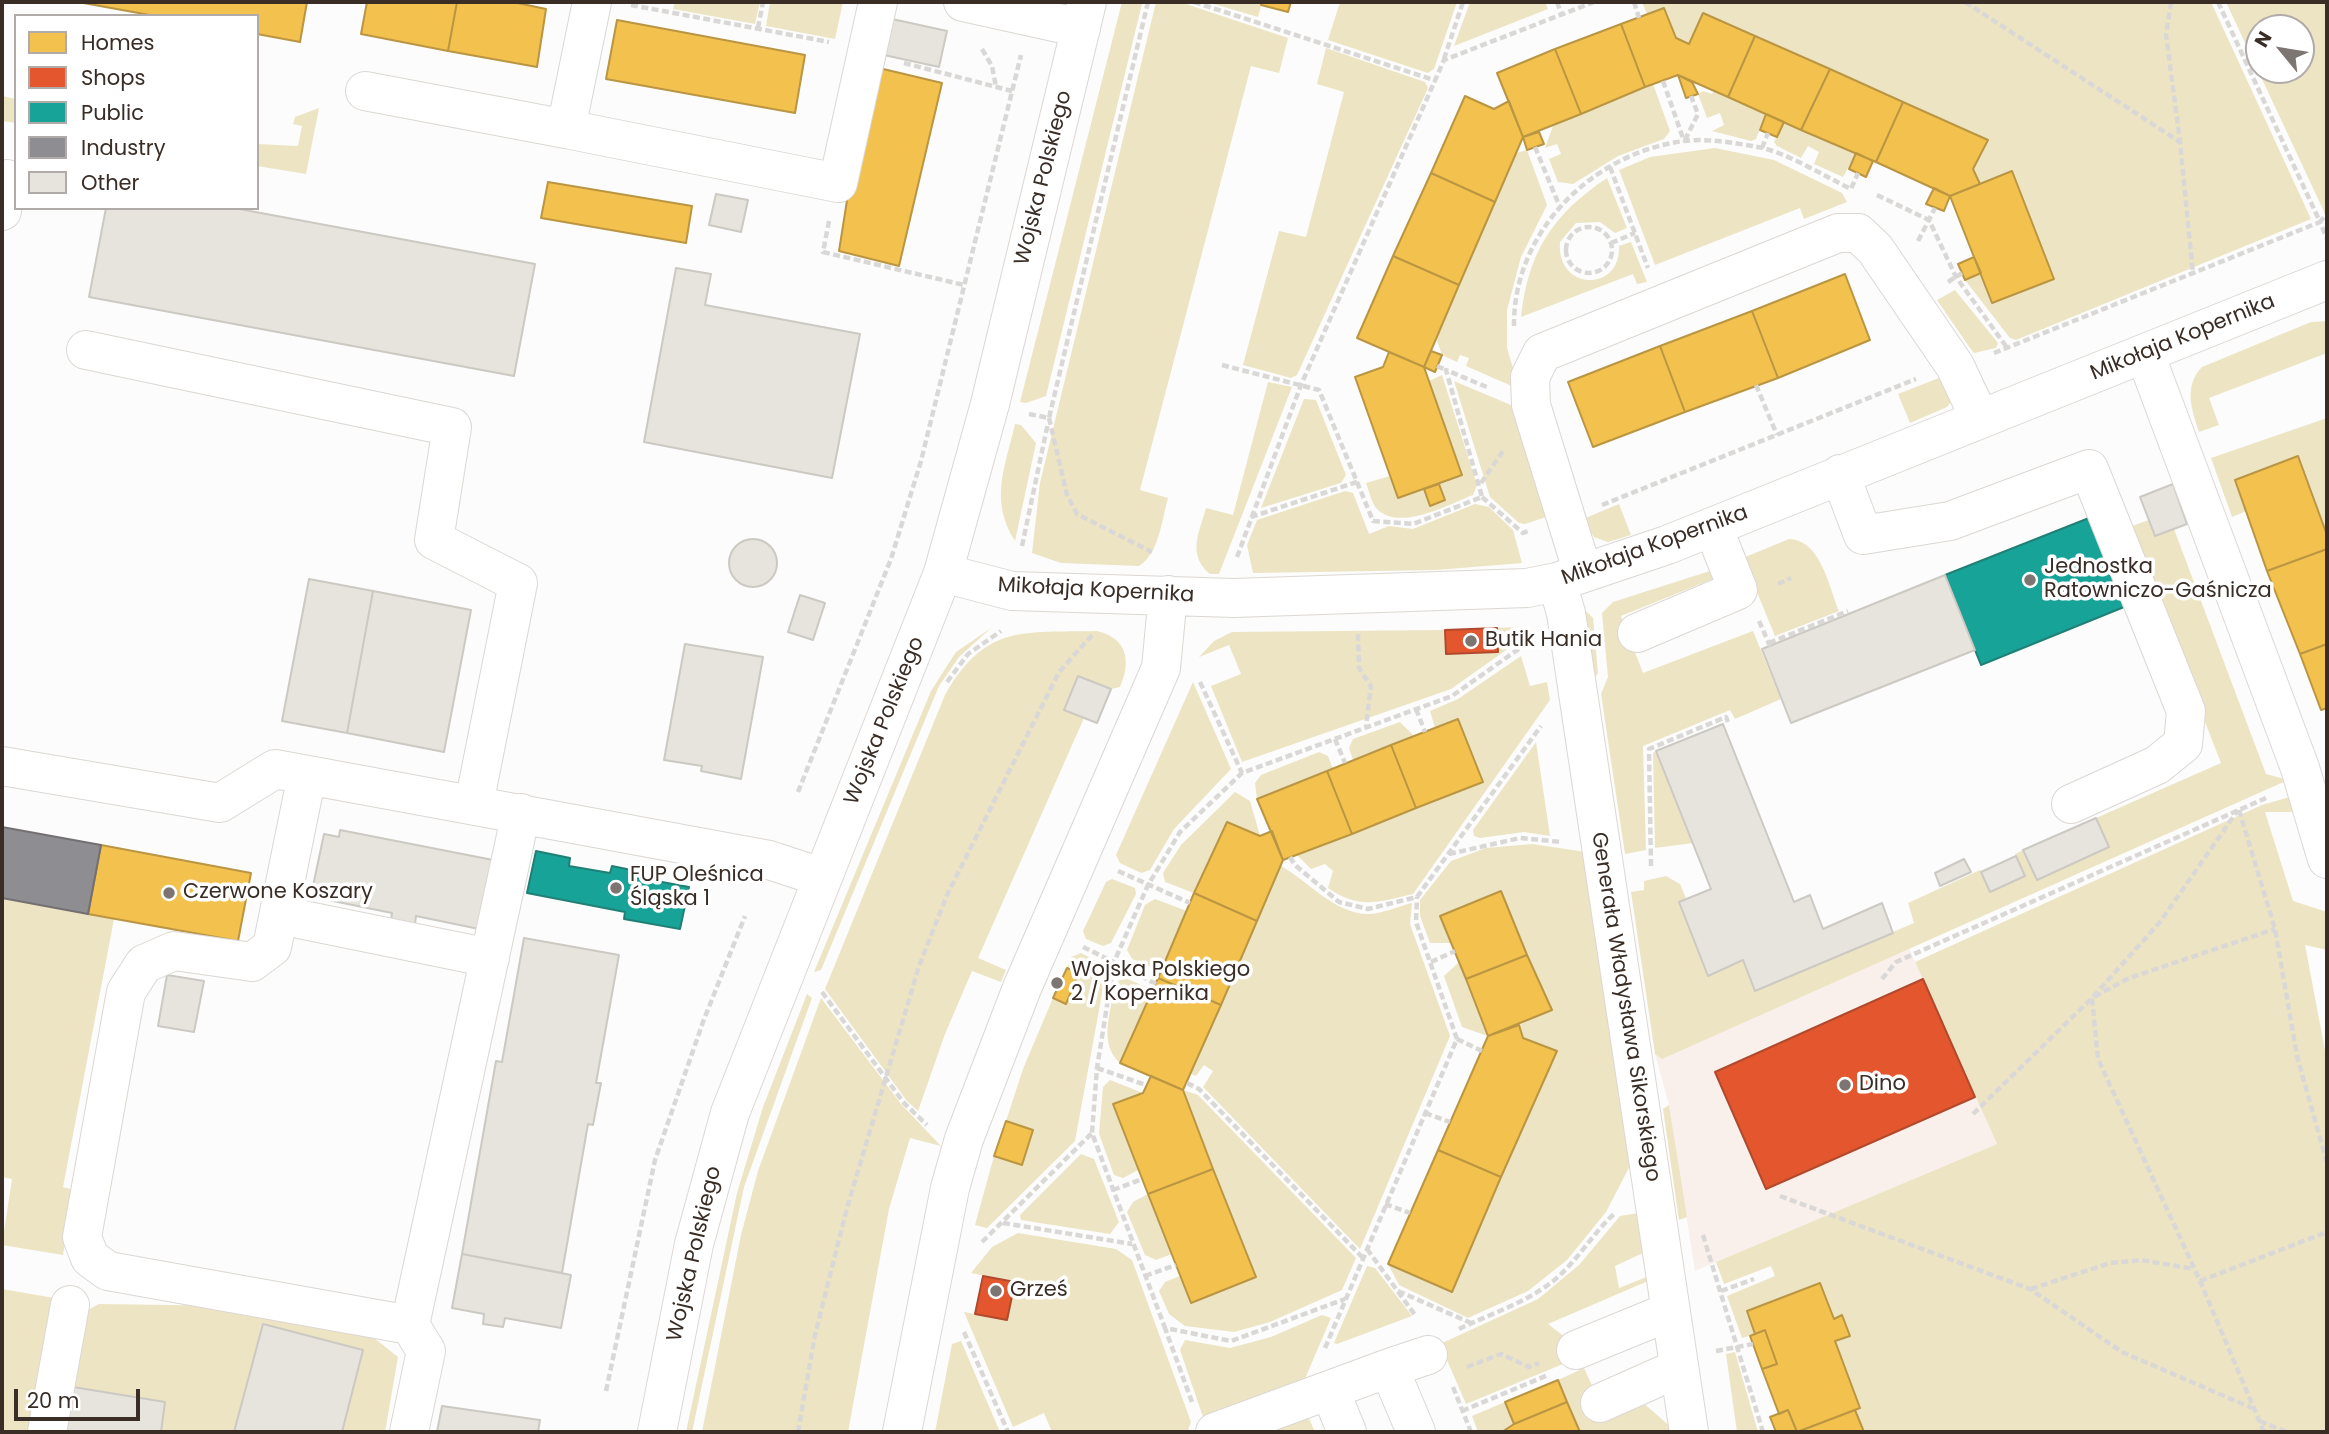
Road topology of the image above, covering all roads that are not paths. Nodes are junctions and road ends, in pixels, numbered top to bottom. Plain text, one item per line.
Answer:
1 (877, 2) edge
2 (963, 2) edge
3 (607, 3) edge
4 (1084, 15) edge
5 (365, 91) dead end
6 (566, 129) junction
7 (2327, 280) edge
8 (86, 350) dead end
9 (2145, 354) junction
10 (1980, 419) junction
11 (1840, 474) junction
12 (1713, 527) junction
13 (943, 573) junction
14 (1570, 578) junction
15 (1168, 595) junction
16 (1637, 633) dead end
17 (2, 766) edge
18 (307, 775) junction
19 (474, 804) junction
20 (2071, 804) dead end
21 (521, 813) junction
22 (2327, 859) edge
23 (821, 877) junction
24 (279, 915) junction
25 (490, 958) junction
26 (70, 1305) dead end
27 (1671, 1311) junction
28 (410, 1325) junction
29 (1588, 1345) road end
30 (1692, 1361) junction
31 (1443, 1363) road end
32 (1389, 1368) junction
33 (1316, 1397) junction
34 (1600, 1403) dead end
35 (1204, 1419) edge
36 (47, 1432) edge
37 (409, 1432) edge
38 (657, 1432) edge
39 (902, 1432) edge
40 (1347, 1432) edge
41 (1416, 1432) edge
42 (1689, 1432) edge

1 - 6 street
2 - 4 street
3 - 6 street
4 - 13 street, Wojska Polskiego
5 - 6 street
7 - 9 street, Mikołaja Kopernika
8 - 19 street
9 - 10 street, Mikołaja Kopernika
9 - 22 street
10 - 11 street, Mikołaja Kopernika
10 - 14 street, Generała Władysława Sikorskiego
11 - 12 street, Mikołaja Kopernika
11 - 20 street
12 - 14 street, Mikołaja Kopernika
12 - 16 street
13 - 15 street, Mikołaja Kopernika
13 - 23 street, Wojska Polskiego
14 - 15 street, Mikołaja Kopernika
14 - 27 street, Generała Władysława Sikorskiego
15 - 39 street
17 - 18 street
18 - 19 street
18 - 24 street
19 - 21 street
21 - 23 street
21 - 25 street
23 - 38 street, Wojska Polskiego
24 - 25 street
24 - 28 street
25 - 28 street
26 - 36 street
27 - 29 street
27 - 30 street, Generała Władysława Sikorskiego
28 - 37 street
30 - 34 street
30 - 42 street, Generała Władysława Sikorskiego
31 - 32 street
32 - 33 street
32 - 41 street
33 - 35 street
33 - 40 street

